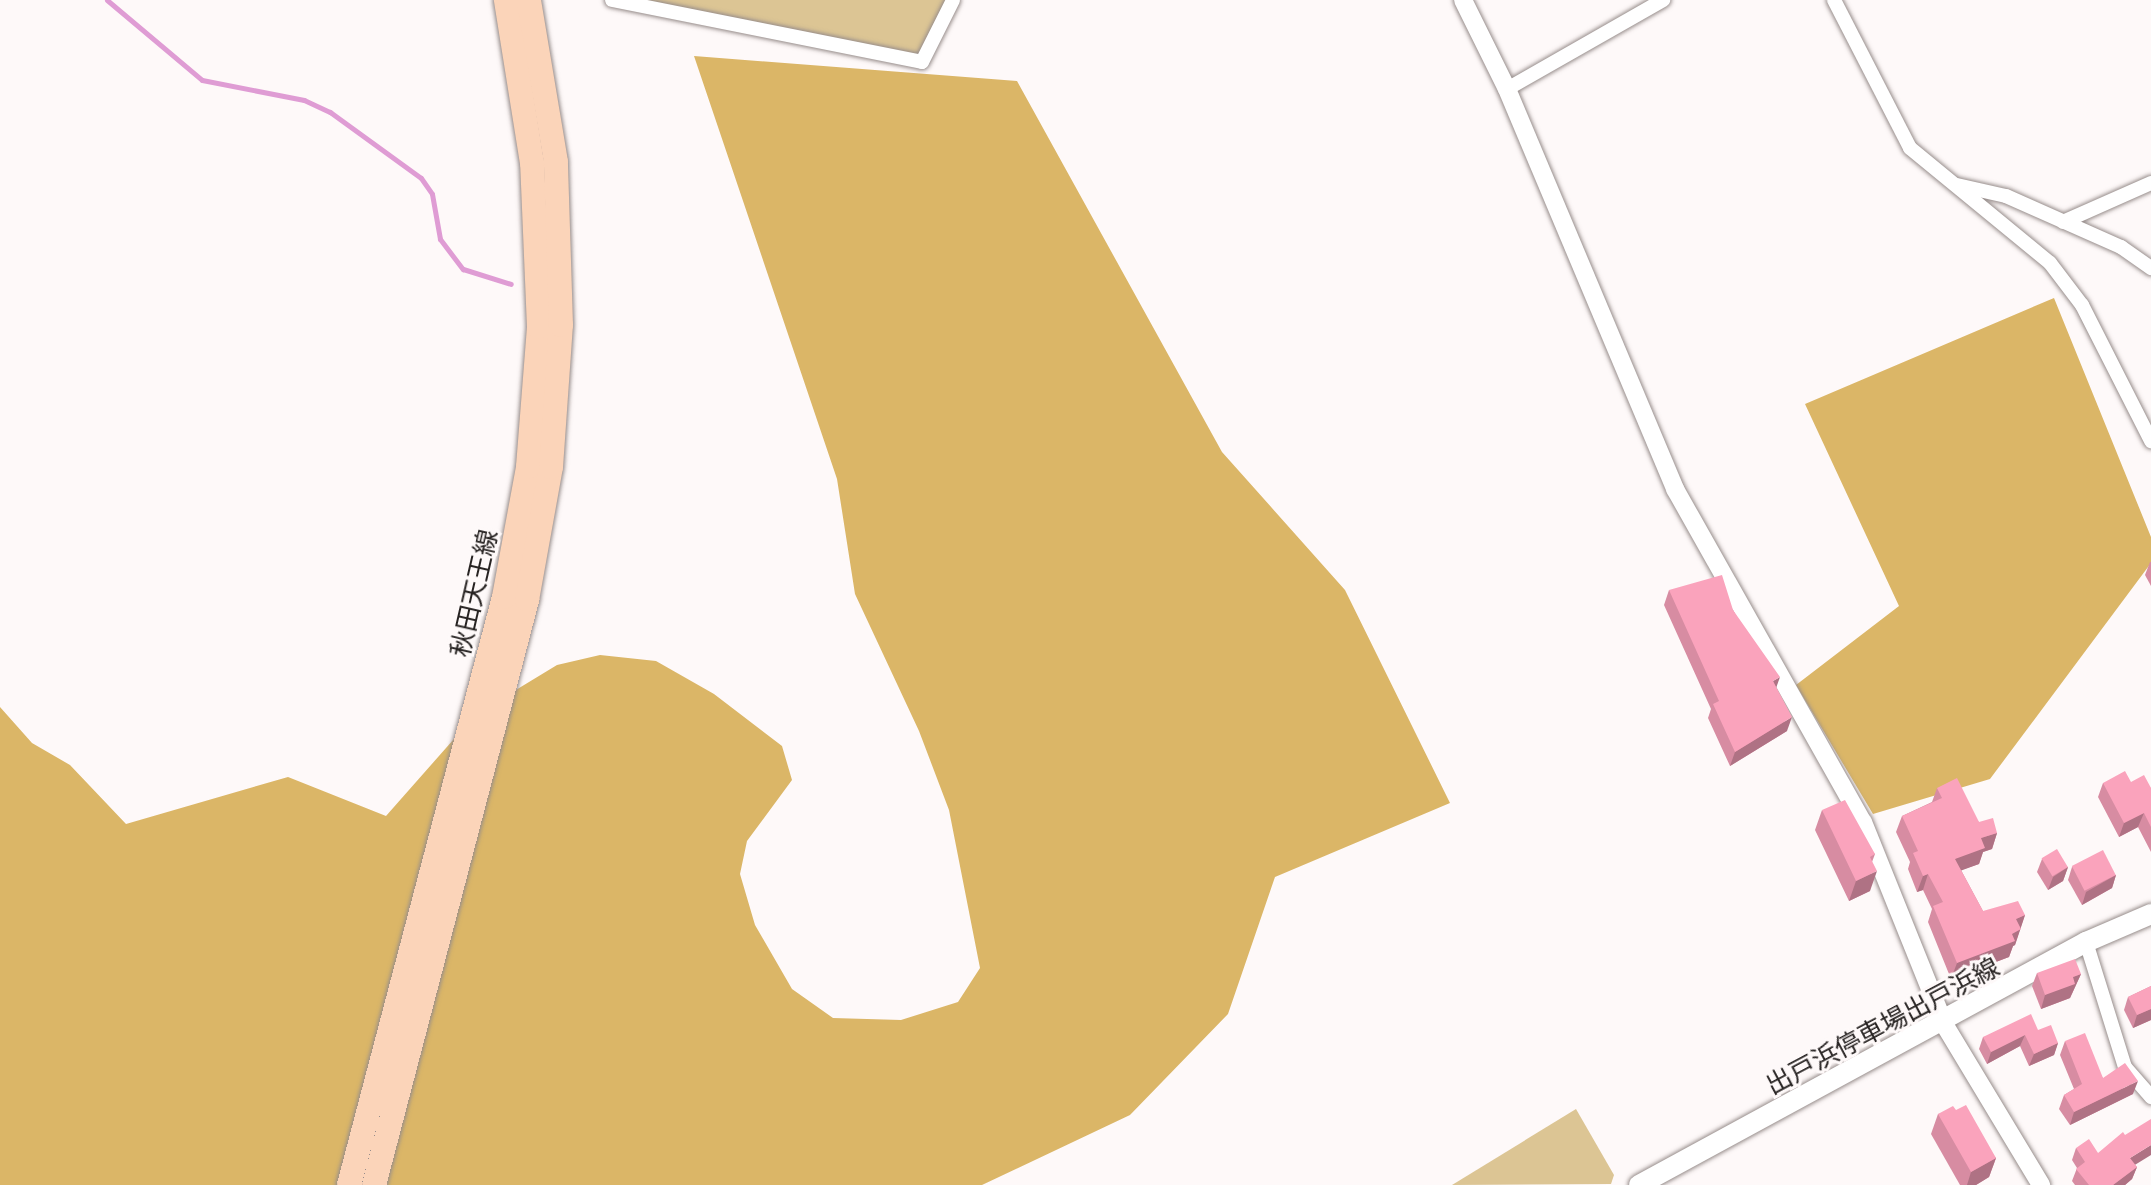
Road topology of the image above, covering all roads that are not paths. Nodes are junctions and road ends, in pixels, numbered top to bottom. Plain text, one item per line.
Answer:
1 (506, 0) edge
2 (529, 0) edge
3 (612, 0) edge
4 (953, 0) edge
5 (1463, 0) edge
6 (1663, 0) edge
7 (1834, 0) edge
8 (1507, 89) junction
9 (2151, 183) edge
10 (1953, 184) junction
11 (2063, 222) junction
12 (2151, 268) edge
13 (2151, 441) edge
14 (2150, 918) edge
15 (2086, 942) junction
16 (1944, 1024) junction
17 (2151, 1097) edge
18 (349, 1185) edge
19 (374, 1185) edge
20 (1639, 1185) edge
21 (2041, 1185) edge

1 - 18 main road, 秋田天王線
2 - 19 main road, 秋田天王線
3 - 4 street
5 - 8 street
6 - 8 street
7 - 10 street
8 - 16 street
9 - 11 street
10 - 11 street
10 - 13 street
11 - 12 street
14 - 15 main road, 出戸浜停車場出戸浜線
15 - 16 main road, 出戸浜停車場出戸浜線
15 - 17 street
16 - 20 main road, 出戸浜停車場出戸浜線
16 - 21 street

